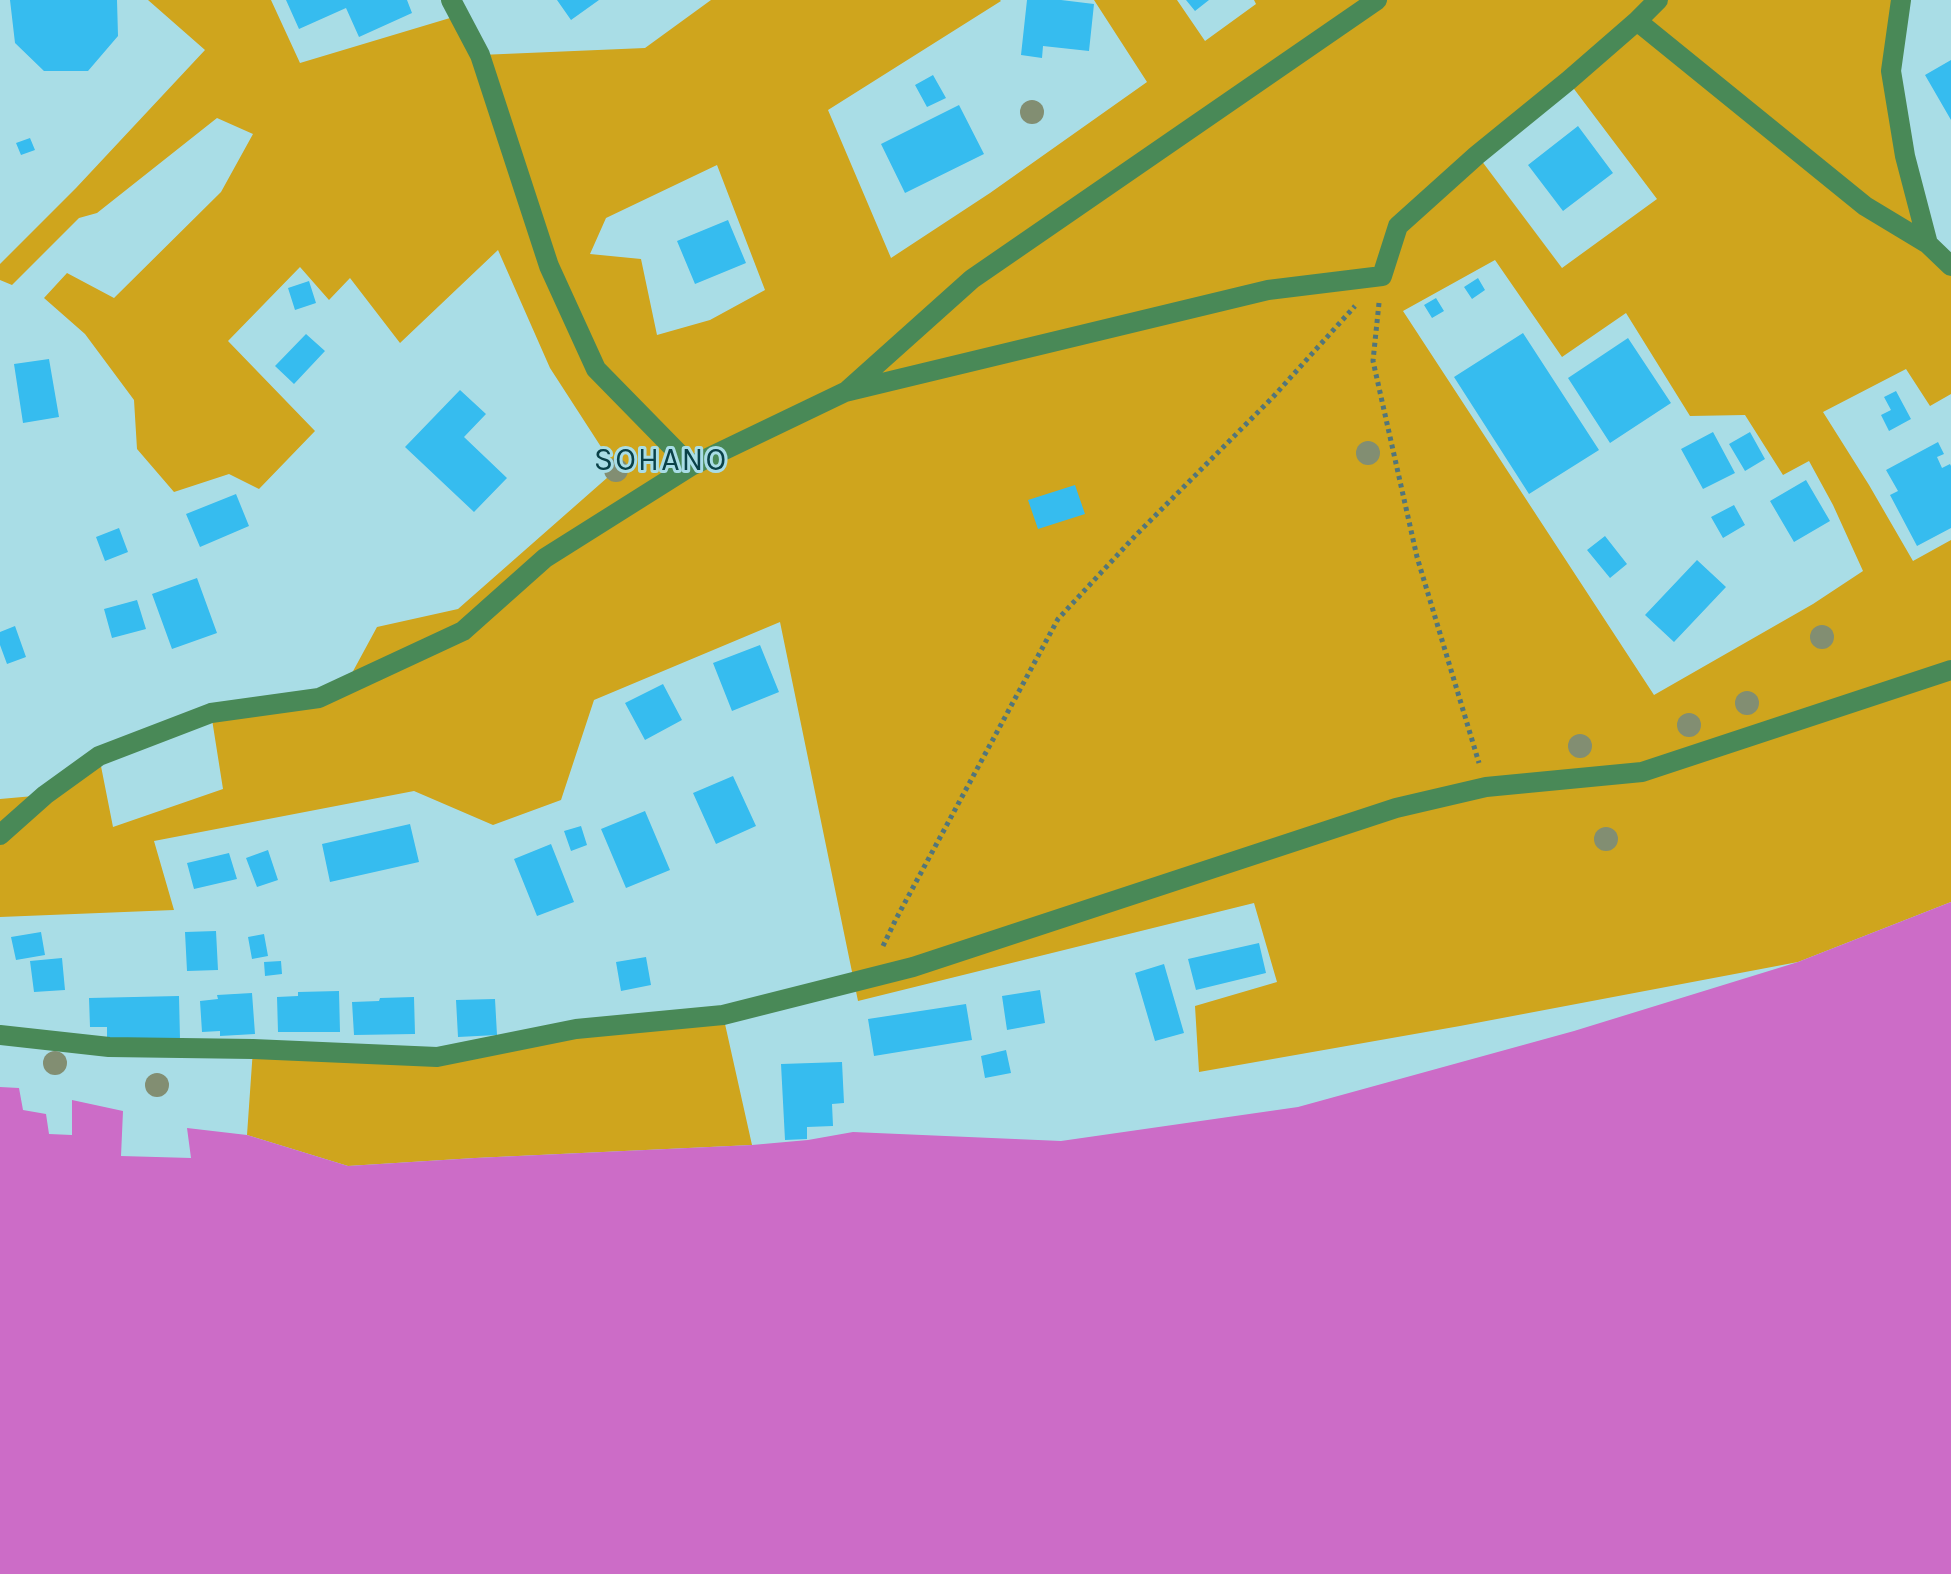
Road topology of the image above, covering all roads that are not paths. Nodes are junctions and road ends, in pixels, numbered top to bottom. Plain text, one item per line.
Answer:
1 (451, 0) edge
2 (1377, 0) edge
3 (1658, 0) edge
4 (1901, 0) edge
5 (1637, 21) junction
6 (1928, 244) junction
7 (1951, 266) edge
8 (845, 392) junction
9 (691, 466) junction
10 (1951, 670) edge
11 (0, 835) edge
12 (0, 1035) edge

1 - 9 street
2 - 8 street
3 - 5 street
4 - 6 street
5 - 6 street
5 - 8 street
6 - 7 street
8 - 9 street
9 - 11 street
10 - 12 street

